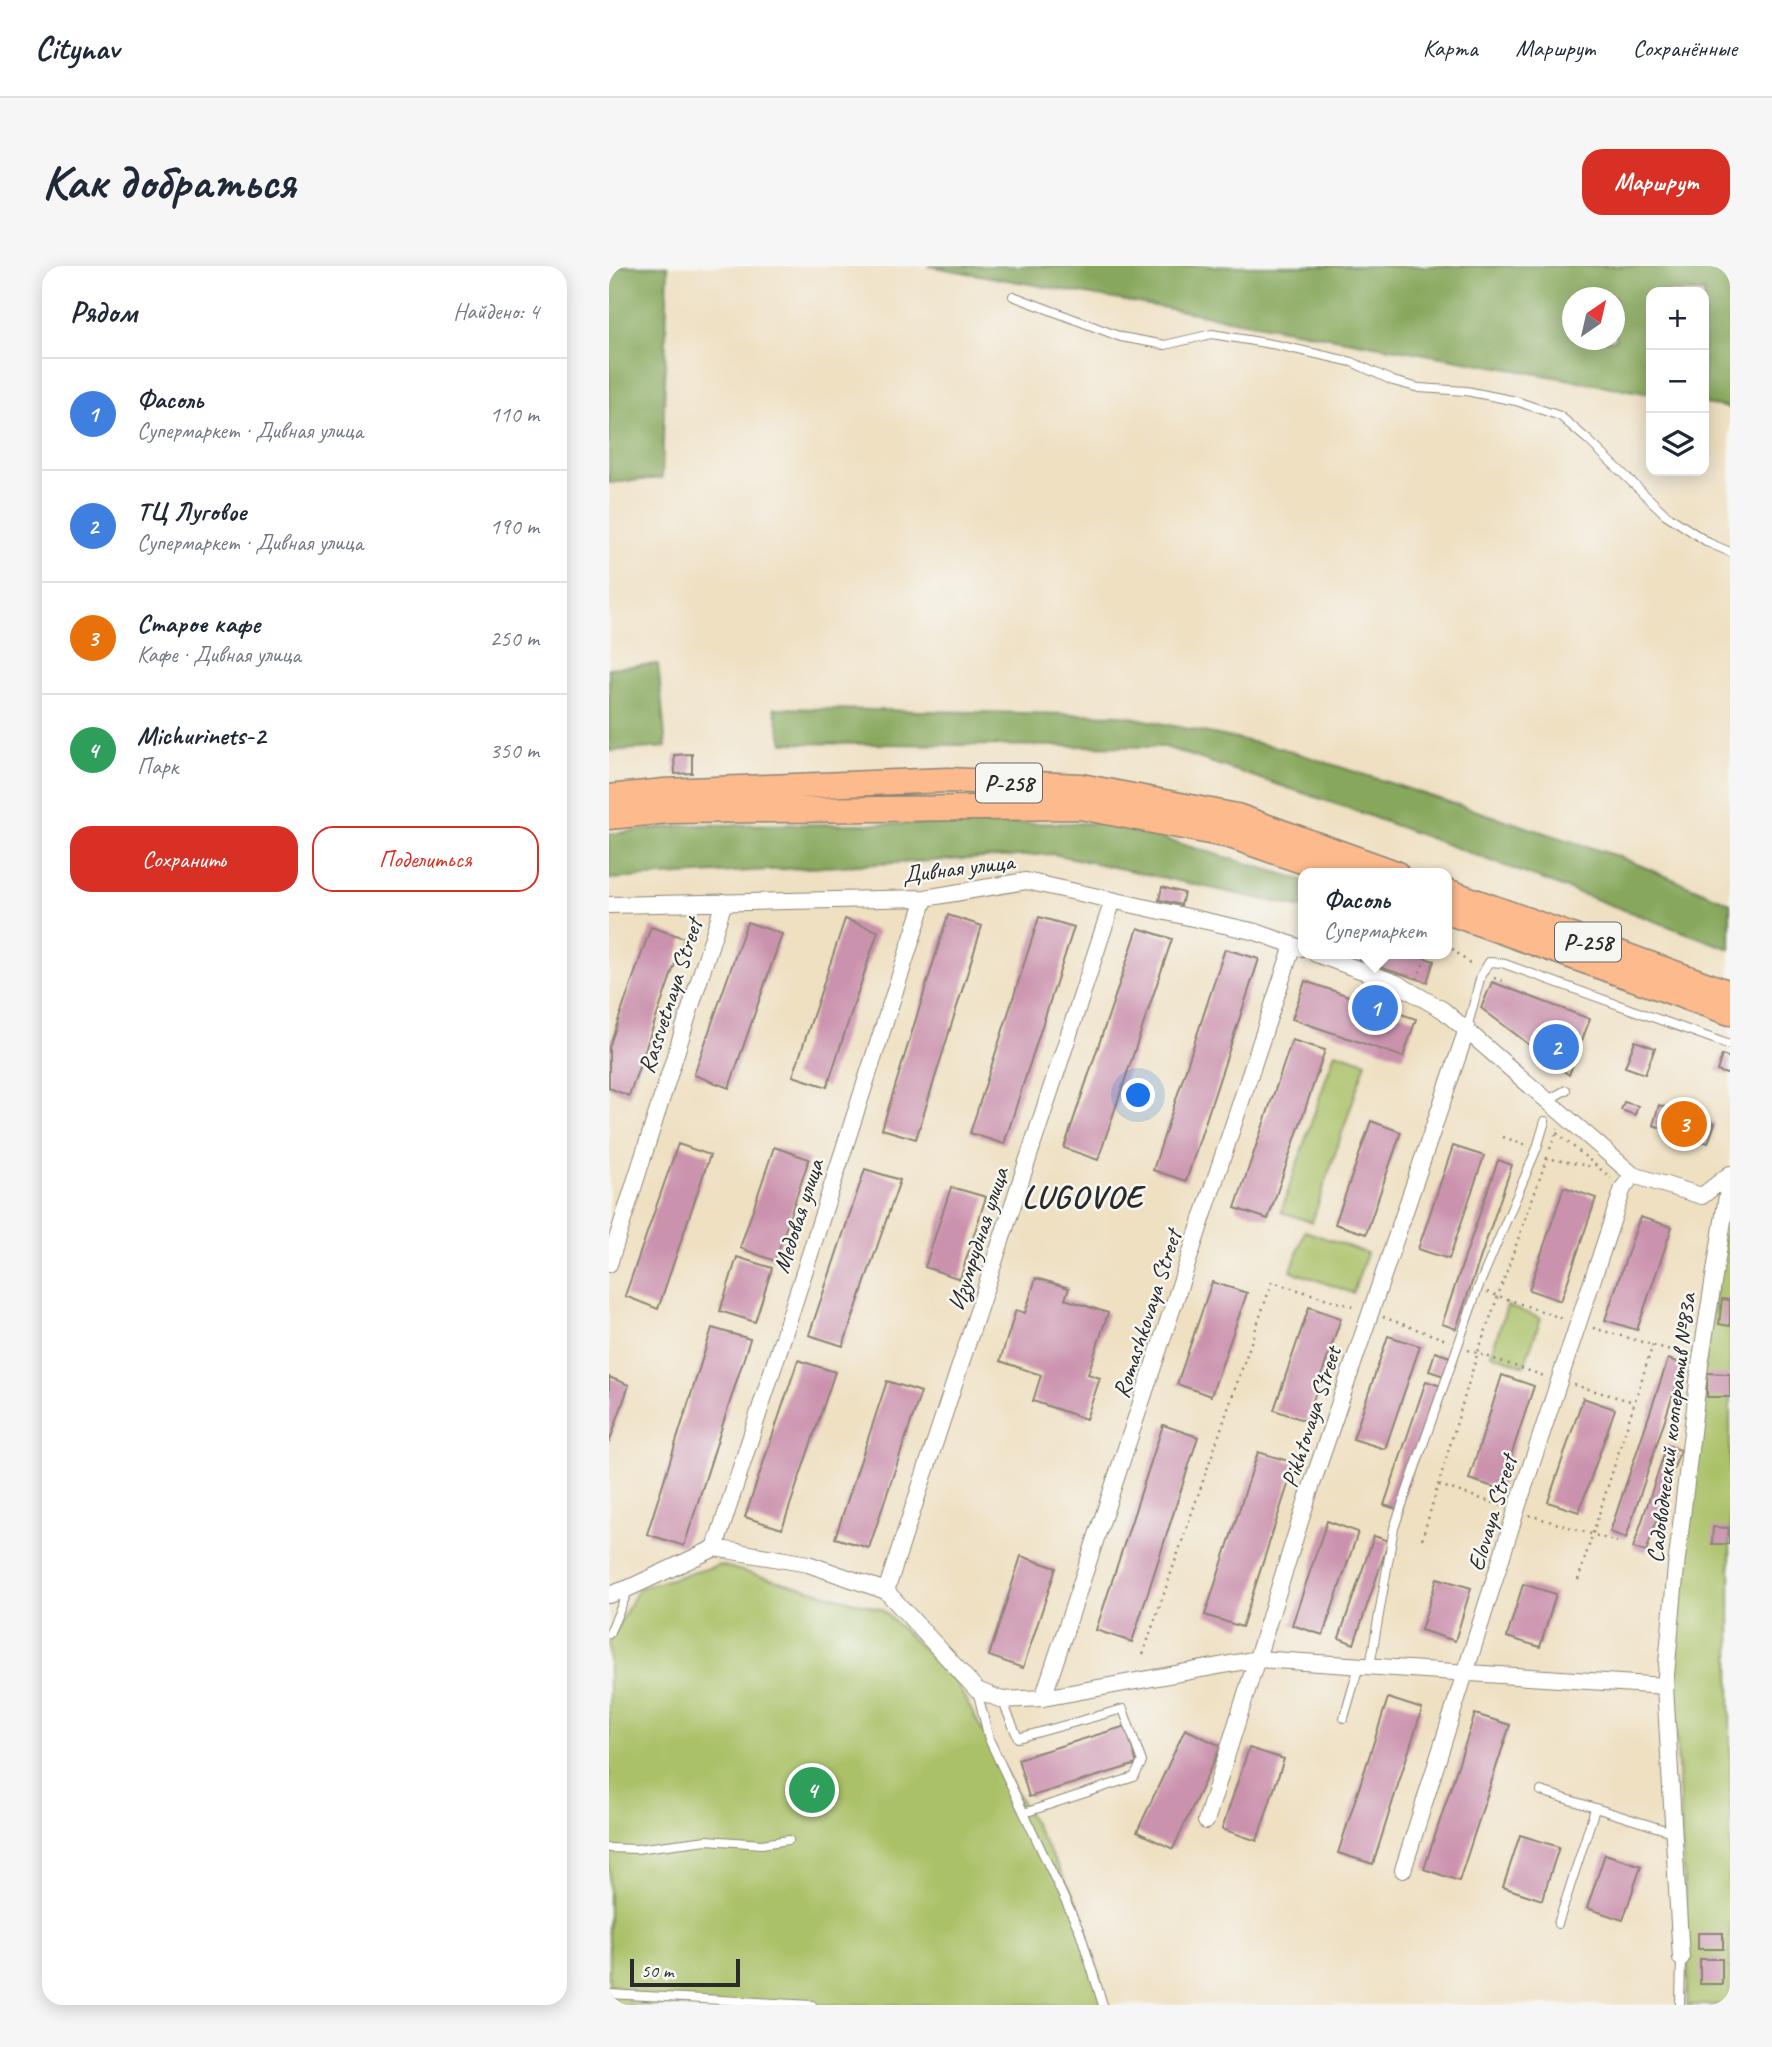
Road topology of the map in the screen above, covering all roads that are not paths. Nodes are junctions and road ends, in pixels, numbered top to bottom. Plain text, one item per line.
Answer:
1 (1013, 296) dead end
2 (1730, 552) edge
3 (609, 797) edge
4 (609, 817) edge
5 (1322, 868) edge
6 (1382, 868) edge
7 (1452, 893) edge
8 (925, 898) junction
9 (1113, 900) junction
10 (724, 902) junction
11 (609, 905) edge
12 (1452, 914) edge
13 (1298, 947) edge
14 (1330, 959) edge
15 (1730, 993) edge
16 (1730, 1013) edge
17 (1467, 1029) junction
18 (1730, 1045) edge
19 (1566, 1090) dead end
20 (1546, 1101) junction
21 (1545, 1121) dead end
22 (1633, 1175) junction
23 (1730, 1175) edge
24 (609, 1264) edge
25 (715, 1548) junction
26 (629, 1588) junction
27 (886, 1591) junction
28 (609, 1595) edge
29 (609, 1634) edge
30 (1257, 1659) junction
31 (1364, 1666) junction
32 (1466, 1673) junction
33 (1665, 1686) junction
34 (977, 1690) junction
35 (1043, 1698) junction
36 (1002, 1700) junction
37 (1344, 1718) dead end
38 (1541, 1791) dead end
39 (1595, 1809) junction
40 (1024, 1813) junction
41 (1206, 1821) dead end
42 (1675, 1833) junction
43 (789, 1840) dead end
44 (609, 1847) edge
45 (1403, 1870) dead end
46 (1558, 1924) dead end
47 (1681, 1958) joint
48 (609, 1994) edge
49 (812, 2005) edge
50 (1103, 2005) edge
51 (1680, 2005) edge

1 - 2 lane
3 - 6 main road, Р-258
4 - 5 main road
7 - 15 main road, Р-258
8 - 9 street, Дивная улица
8 - 10 street, Дивная улица
8 - 25 street, Медовая улица
9 - 13 street, Дивная улица
9 - 27 street, Изумрудная улица
10 - 11 street, Дивная улица
10 - 24 street, Rassvetnaya Street
12 - 16 main road
13 - 35 street, Romashkovaya Street
14 - 17 street
17 - 18 lane
17 - 20 street
17 - 30 street, Pikhtovaya Street
19 - 20 lane
20 - 22 street
21 - 31 lane
22 - 23 street
22 - 32 street, Elovaya Street
23 - 33 street, Садоводческий кооператив №83а
25 - 26 street
25 - 27 street
26 - 28 street
26 - 29 lane
27 - 34 street
30 - 31 street
30 - 35 street
30 - 41 street, Pikhtovaya Street
31 - 32 street
31 - 37 lane
32 - 33 street
32 - 45 street, Elovaya Street
33 - 42 street, Садоводческий кооператив №83а
34 - 36 street
34 - 40 lane
35 - 36 street
36 - 40 lane
38 - 39 lane
39 - 42 lane
39 - 46 lane
40 - 50 lane
42 - 47 street, Садоводческий кооператив №83а
43 - 44 lane
47 - 51 lane
48 - 49 lane

